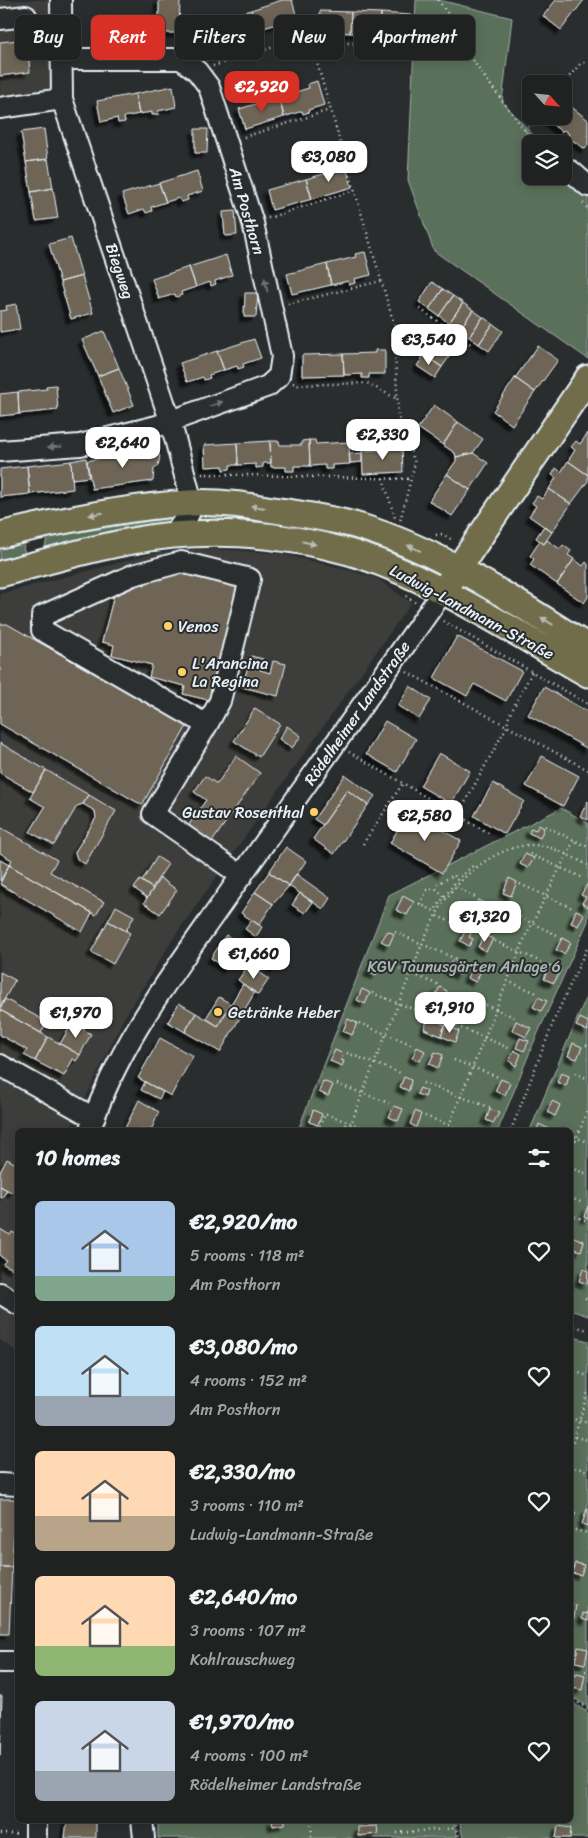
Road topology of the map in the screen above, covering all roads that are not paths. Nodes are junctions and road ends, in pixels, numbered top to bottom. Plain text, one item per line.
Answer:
1 (62, 0) edge
2 (62, 15) edge
3 (15, 17) edge
4 (0, 19) edge
5 (81, 59) edge
6 (63, 60) edge
7 (62, 99) junction
8 (0, 108) edge
9 (572, 172) edge
10 (588, 186) edge
11 (582, 387) edge
12 (170, 420) junction
13 (0, 451) edge
14 (190, 503) junction
15 (50, 523) junction
16 (173, 535) junction
17 (0, 536) edge
18 (42, 563) junction
19 (458, 570) junction
20 (0, 574) edge
21 (442, 593) junction
22 (588, 646) edge
23 (588, 674) edge
24 (207, 725) junction
25 (242, 876) junction
26 (0, 1065) edge
27 (92, 1124) edge
28 (0, 1293) edge
29 (15, 1302) edge
30 (0, 1484) edge
31 (15, 1485) edge
32 (0, 1662) edge
33 (15, 1662) edge
34 (36, 1823) edge
35 (36, 1838) edge

1 - 2 street, Biegweg
3 - 4 street
12 -> 5 street, Am Posthorn
6 - 7 street, Biegweg
7 - 8 street
7 - 12 street, Biegweg
9 - 10 street
11 - 19 main road, Rödelheimer Landstraße
12 -> 13 street
12 - 14 street, Biegweg
14 -> 15 main road, Ludwig-Landmann-Straße
14 - 16 street
19 -> 14 main road, Ludwig-Landmann-Straße
15 - 17 main road, Ludwig-Landmann-Straße
15 - 18 main road
16 - 18 main road, Ludwig-Landmann-Straße
16 -> 21 main road, Ludwig-Landmann-Straße
18 - 20 main road, Ludwig-Landmann-Straße
19 - 21 main road, Rödelheimer Landstraße
22 -> 19 main road, Ludwig-Landmann-Straße
21 - 23 main road, Ludwig-Landmann-Straße
21 - 25 street, Rödelheimer Landstraße
24 - 24 street
24 - 25 street
25 - 27 street, Rödelheimer Landstraße
26 - 27 street
28 - 29 street
30 - 31 street
32 - 33 street
34 - 35 street

